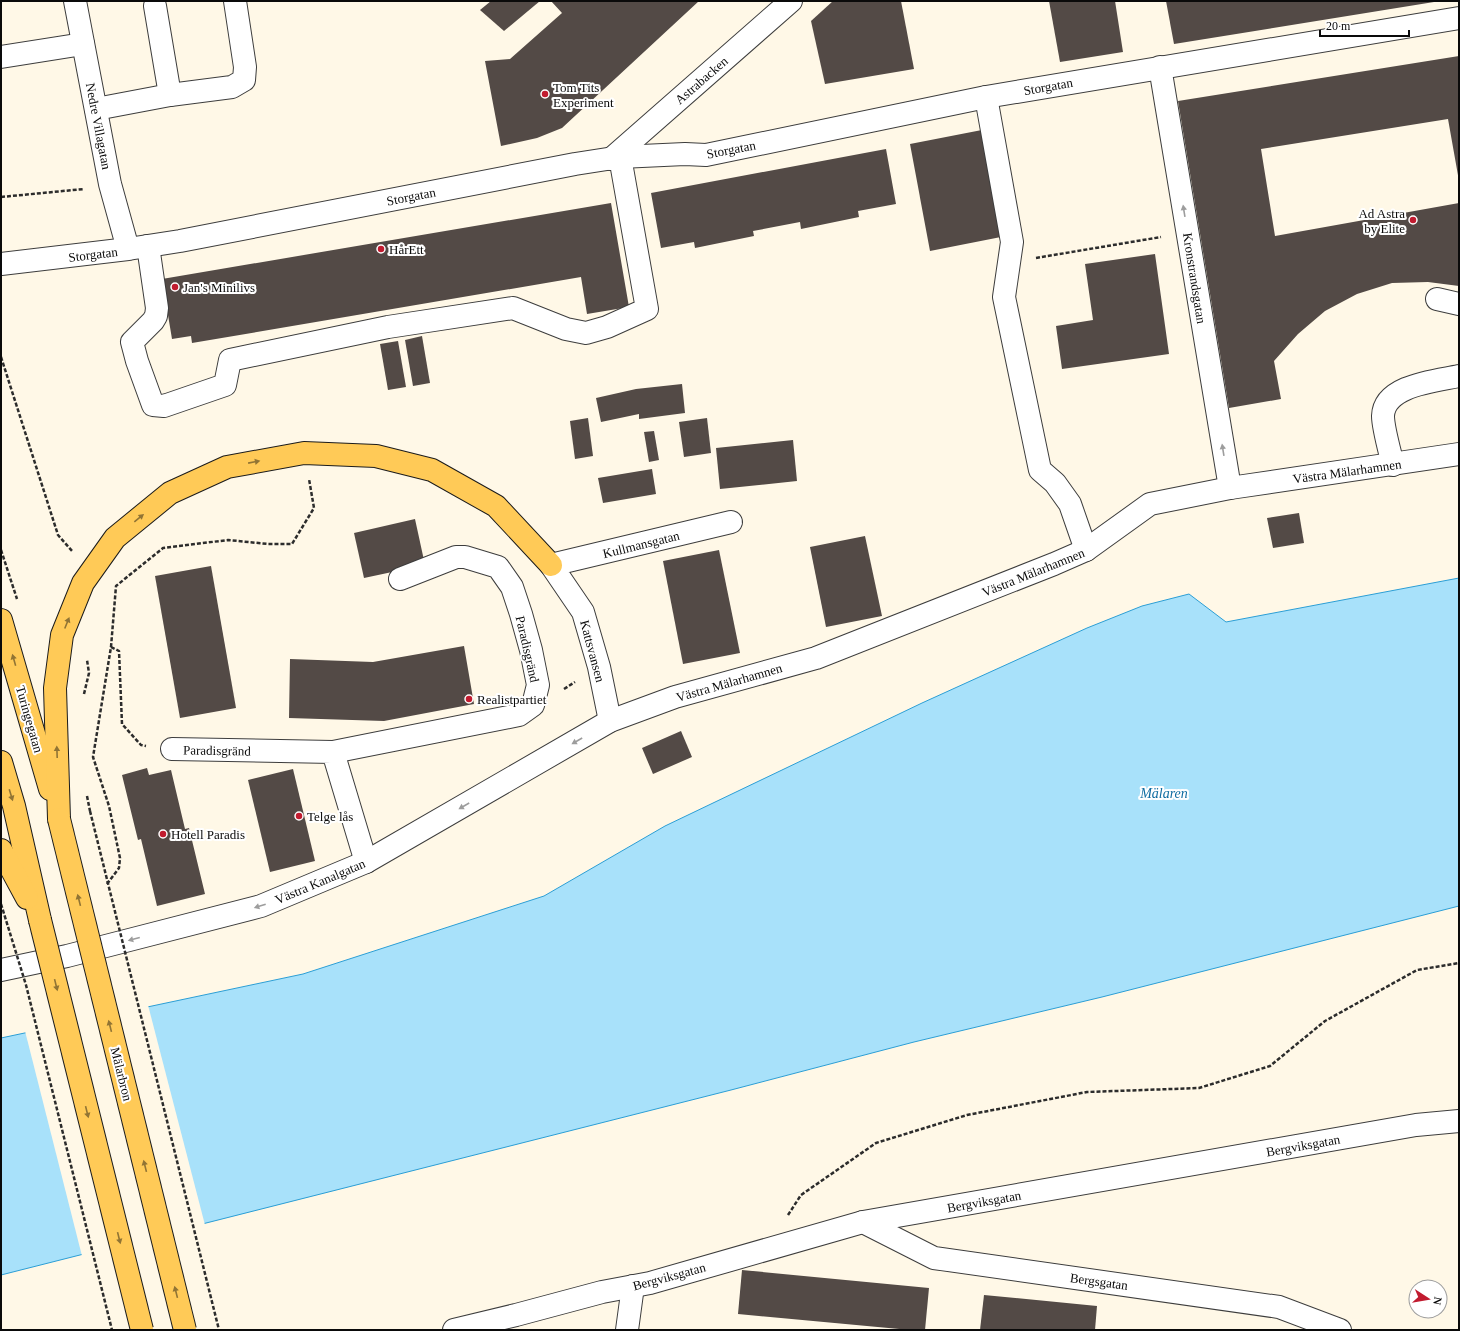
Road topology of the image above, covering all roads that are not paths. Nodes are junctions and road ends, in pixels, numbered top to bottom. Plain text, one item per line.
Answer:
1 (75, 1) edge
2 (235, 1) edge
3 (791, 1) edge
4 (155, 6) dead end
5 (1459, 18) edge
6 (83, 44) junction
7 (1, 56) edge
8 (1160, 67) junction
9 (170, 95) junction
10 (986, 96) junction
11 (96, 110) junction
12 (615, 158) junction
13 (138, 248) junction
14 (1, 264) edge
15 (1437, 298) dead end
16 (1459, 304) edge
17 (1459, 376) edge
18 (1459, 454) edge
19 (1393, 465) junction
20 (1230, 488) junction
21 (730, 522) dead end
22 (1086, 550) junction
23 (551, 565) junction
24 (400, 579) dead end
25 (1, 620) edge
26 (610, 721) junction
27 (172, 749) road end
28 (333, 752) junction
29 (1, 762) edge
30 (59, 818) junction
31 (1, 850) edge
32 (366, 862) junction
33 (40, 920) junction
34 (1, 970) edge
35 (1459, 1121) edge
36 (863, 1222) junction
37 (633, 1286) junction
38 (518, 1323) edge
39 (142, 1330) edge
40 (185, 1330) edge
41 (454, 1330) edge
42 (627, 1330) edge
43 (1340, 1330) edge

1 - 6 street, Nedre Villagatan
2 - 9 street
3 - 12 street, Astrabacken
4 - 9 street
5 - 8 street, Storgatan
6 - 7 street
6 - 11 street, Nedre Villagatan
8 - 10 street, Storgatan
20 -> 8 street, Kronstrandsgatan
9 - 11 street
10 - 12 street, Storgatan
10 - 22 street
11 - 13 street, Nedre Villagatan
12 - 13 street, Storgatan
12 - 13 street, Nedre Villagatan
13 - 14 street, Storgatan
15 - 16 street
17 - 19 street
18 - 19 street, Västra Mälarhamnen
19 - 20 street, Västra Mälarhamnen
20 - 22 street, Västra Mälarhamnen
21 - 23 street, Kullmansgatan
22 - 26 street, Västra Mälarhamnen
23 - 26 street, Kattsvansen
30 -> 23 main road
24 - 28 street, Paradisgränd
30 -> 25 main road, Turingegatan
26 -> 32 street, Västra Kanalgatan
27 - 28 street, Paradisgränd
28 - 32 street
29 -> 33 main road
40 -> 30 main road, Mälarbron, bridge
31 - 33 main road
32 -> 34 street, Västra Kanalgatan
33 -> 39 main road, bridge
35 - 36 street, Bergviksgatan
36 - 37 street, Bergviksgatan
36 - 43 street, Bergsgatan
37 - 38 street, Bergviksgatan
37 - 42 street
38 - 41 street, Bergviksgatan

